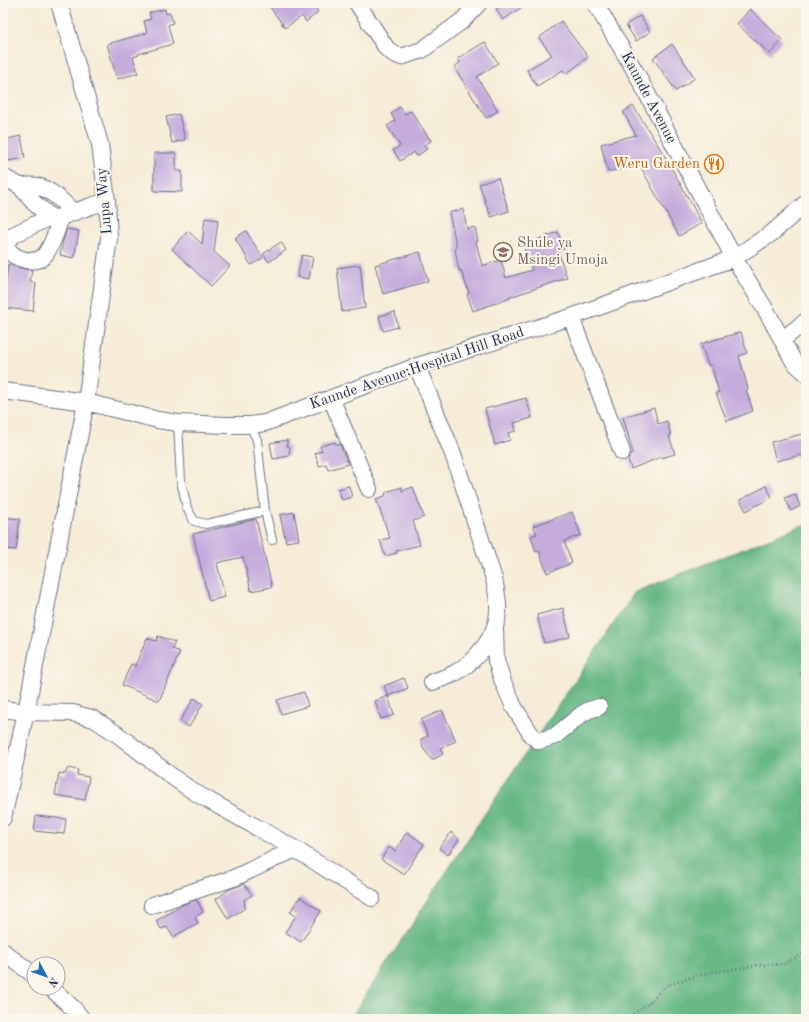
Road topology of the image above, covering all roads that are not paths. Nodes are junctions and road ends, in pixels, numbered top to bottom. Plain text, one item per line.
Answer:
1 (59, 3) edge
2 (357, 3) edge
3 (479, 3) edge
4 (595, 3) edge
5 (3, 178) edge
6 (20, 186) junction
7 (107, 201) junction
8 (806, 203) edge
9 (62, 216) junction
10 (734, 258) junction
11 (571, 317) junction
12 (806, 321) edge
13 (782, 340) junction
14 (417, 366) junction
15 (806, 373) edge
16 (3, 391) edge
17 (331, 398) junction
18 (86, 402) junction
19 (178, 423) junction
20 (250, 425) junction
21 (622, 452) dead end
22 (369, 489) dead end
23 (265, 511) junction
24 (272, 540) dead end
25 (495, 626) junction
26 (432, 682) dead end
27 (599, 707) dead end
28 (3, 710) edge
29 (26, 712) junction
30 (3, 818) edge
31 (295, 849) junction
32 (372, 898) dead end
33 (152, 905) dead end
34 (3, 950) edge
35 (26, 969) edge
36 (60, 996) edge
37 (82, 1019) edge

1 - 7 street, Lupa Way
2 - 3 street
4 - 10 street, Kaunde Avenue
5 - 6 street
6 - 9 street
6 - 9 street
7 - 9 street
7 - 18 street, Lupa Way
8 - 10 street, Kaunde Avenue;Hospital Hill Road
10 - 11 street, Kaunde Avenue;Hospital Hill Road
10 - 13 street, Kaunde Avenue
11 - 14 street, Kaunde Avenue;Hospital Hill Road
11 - 21 street
12 - 13 street
13 - 15 street, Kaunde Avenue
14 - 17 street, Kaunde Avenue;Hospital Hill Road
14 - 25 street
16 - 18 street, Kaunde Avenue;Hospital Hill Road
17 - 20 street, Kaunde Avenue;Hospital Hill Road
17 - 22 street
18 - 19 street, Kaunde Avenue;Hospital Hill Road
18 - 29 street, Lupa Way
19 - 20 street, Kaunde Avenue;Hospital Hill Road
19 - 23 lane
20 - 23 lane
23 - 24 lane
25 - 26 street
25 - 27 street
28 - 29 street
29 - 30 street, Lupa Way
29 - 31 street
31 - 32 street
31 - 33 street
34 - 35 street
36 - 37 street

